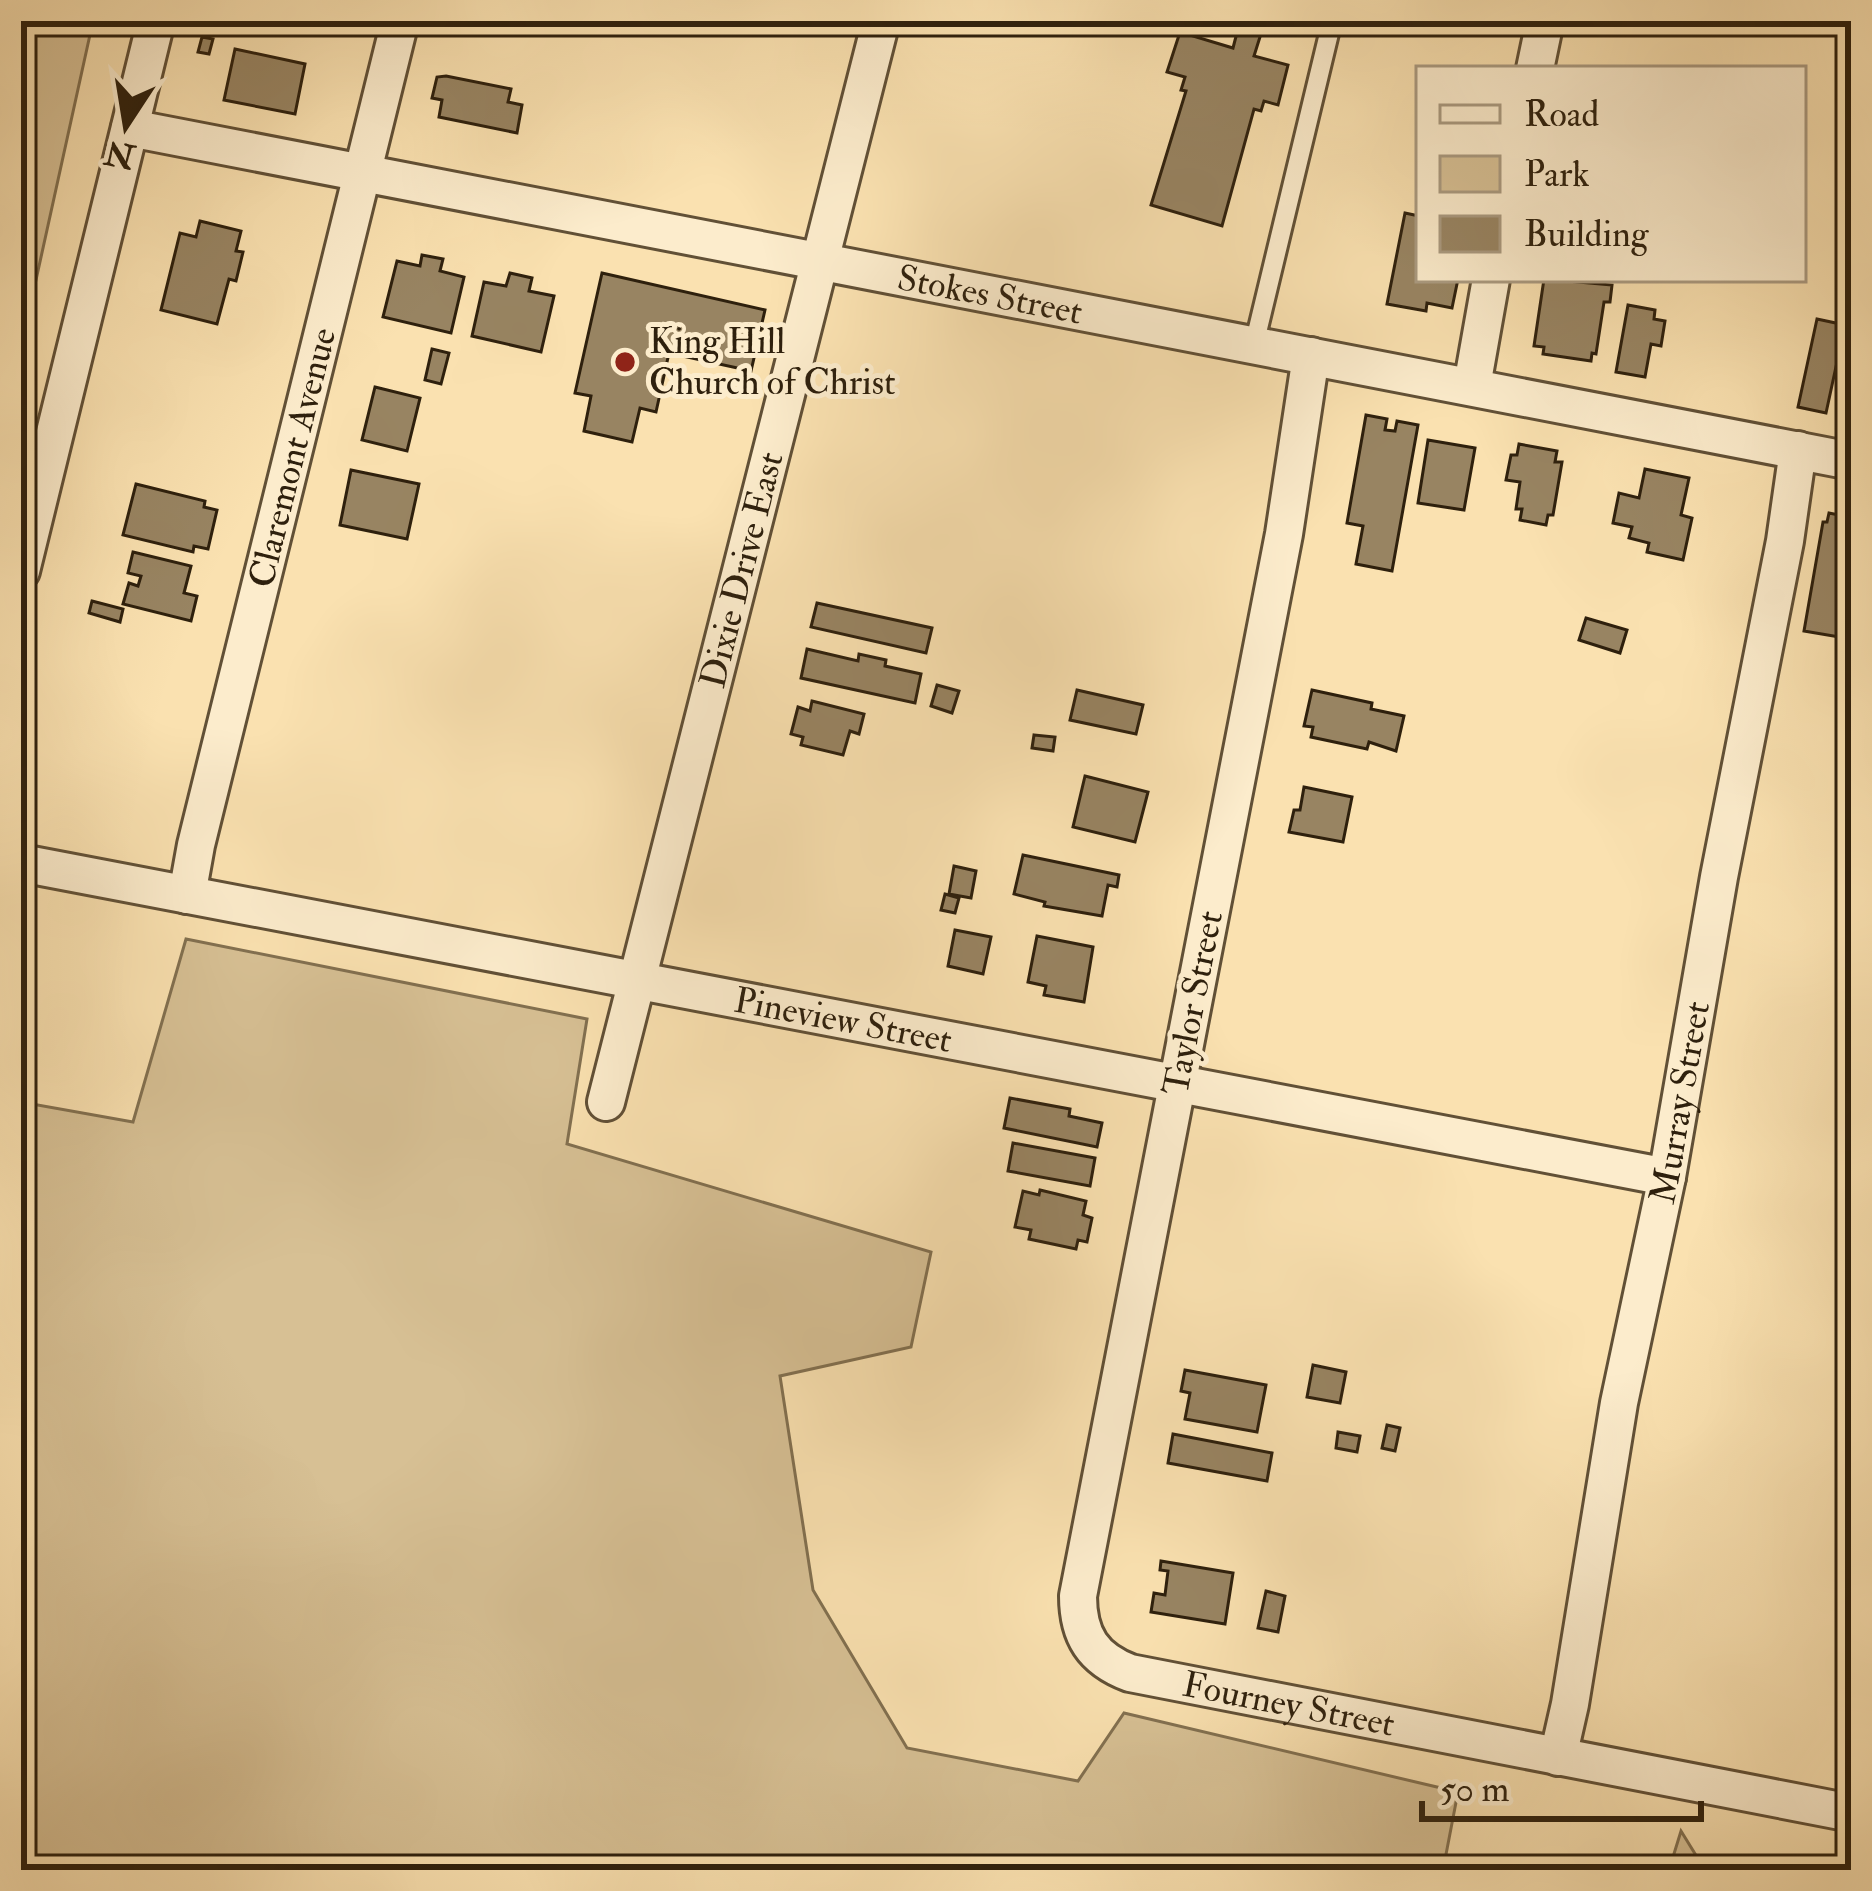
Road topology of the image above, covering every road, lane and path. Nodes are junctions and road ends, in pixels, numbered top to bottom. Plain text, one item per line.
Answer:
1 (156, 21) edge
2 (400, 21) edge
3 (881, 21) edge
4 (1332, 21) edge
5 (1545, 21) edge
6 (1536, 66) edge
7 (130, 128) junction
8 (363, 172) junction
9 (823, 261) junction
10 (1490, 282) edge
11 (1254, 345) junction
12 (1311, 356) junction
13 (1472, 386) junction
14 (1798, 450) junction
15 (1851, 460) edge
16 (21, 571) edge
17 (21, 862) edge
18 (188, 895) junction
19 (638, 981) junction
20 (1177, 1084) junction
21 (606, 1102) dead end
22 (1667, 1177) junction
23 (1089, 1647) joint
24 (1558, 1757) junction
25 (1851, 1813) edge

1 - 7 street
2 - 8 street, Claremont Avenue
3 - 9 street, Dixie Drive East
4 - 11 lane
5 - 6 street
7 - 8 street, Stokes Street
7 - 16 street
8 - 9 street, Stokes Street
8 - 18 street, Claremont Avenue
9 - 11 street, Stokes Street
9 - 19 street, Dixie Drive East
10 - 13 street
11 - 12 street, Stokes Street
12 - 13 street, Stokes Street
12 - 20 street, Taylor Street
13 - 14 street, Stokes Street
14 - 15 street, Stokes Street
14 - 22 street, Murray Street
17 - 18 street, Pineview Street
18 - 19 street, Pineview Street
19 - 20 street, Pineview Street
19 - 21 street, Dixie Drive East
20 - 22 street, Pineview Street
20 - 23 street, Taylor Street
22 - 24 street, Murray Street
23 - 24 street, Fourney Street
24 - 25 street, Fourney Street

